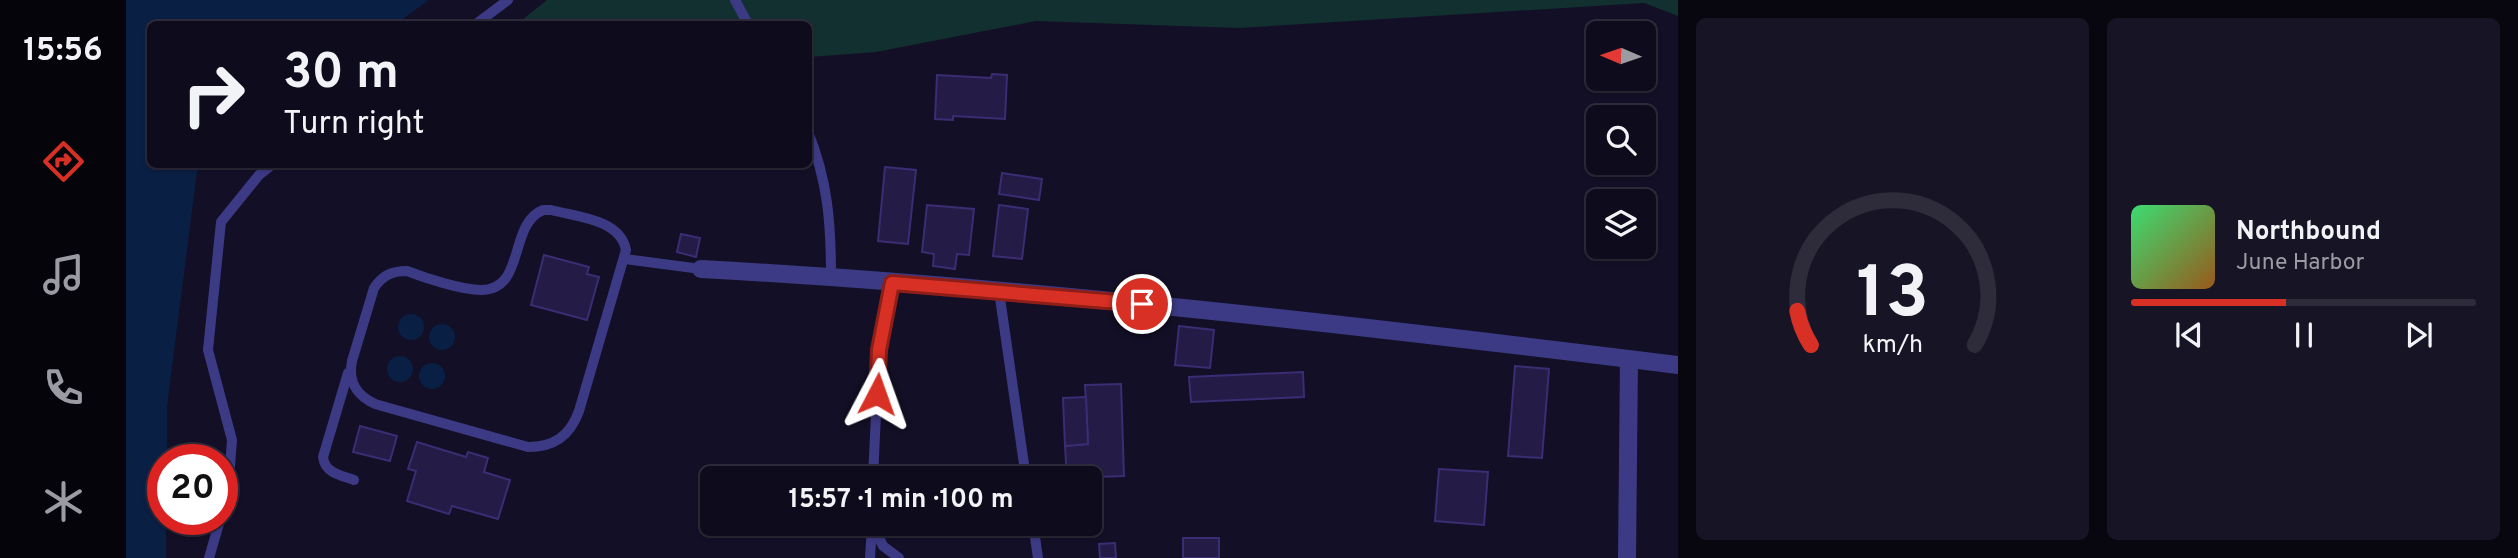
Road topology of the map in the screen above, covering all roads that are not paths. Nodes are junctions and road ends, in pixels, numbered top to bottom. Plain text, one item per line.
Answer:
1 (508, 0) edge
2 (735, 0) edge
3 (480, 21) edge
4 (746, 21) edge
5 (812, 143) edge
6 (268, 168) edge
7 (625, 258) junction
8 (701, 269) joint
9 (831, 276) junction
10 (892, 283) junction
11 (999, 292) junction
12 (1629, 359) junction
13 (352, 361) junction
14 (1678, 365) edge
15 (232, 444) edge
16 (874, 466) edge
17 (1024, 466) edge
18 (354, 480) dead end
19 (216, 535) edge
20 (871, 536) edge
21 (878, 536) edge
22 (1035, 536) edge
23 (209, 558) edge
24 (870, 558) edge
25 (899, 558) edge
26 (1038, 558) edge
27 (1628, 558) edge

1 - 3 lane
2 - 4 lane
5 - 9 lane
6 - 15 lane
7 - 8 lane
7 - 13 lane
7 - 13 lane
8 - 9 street
9 - 10 street
10 - 11 street
10 - 16 lane
11 - 12 street
11 - 17 lane
12 - 14 street
12 - 27 street
13 - 18 lane
19 - 23 lane
20 - 24 lane
21 - 25 lane
22 - 26 lane

